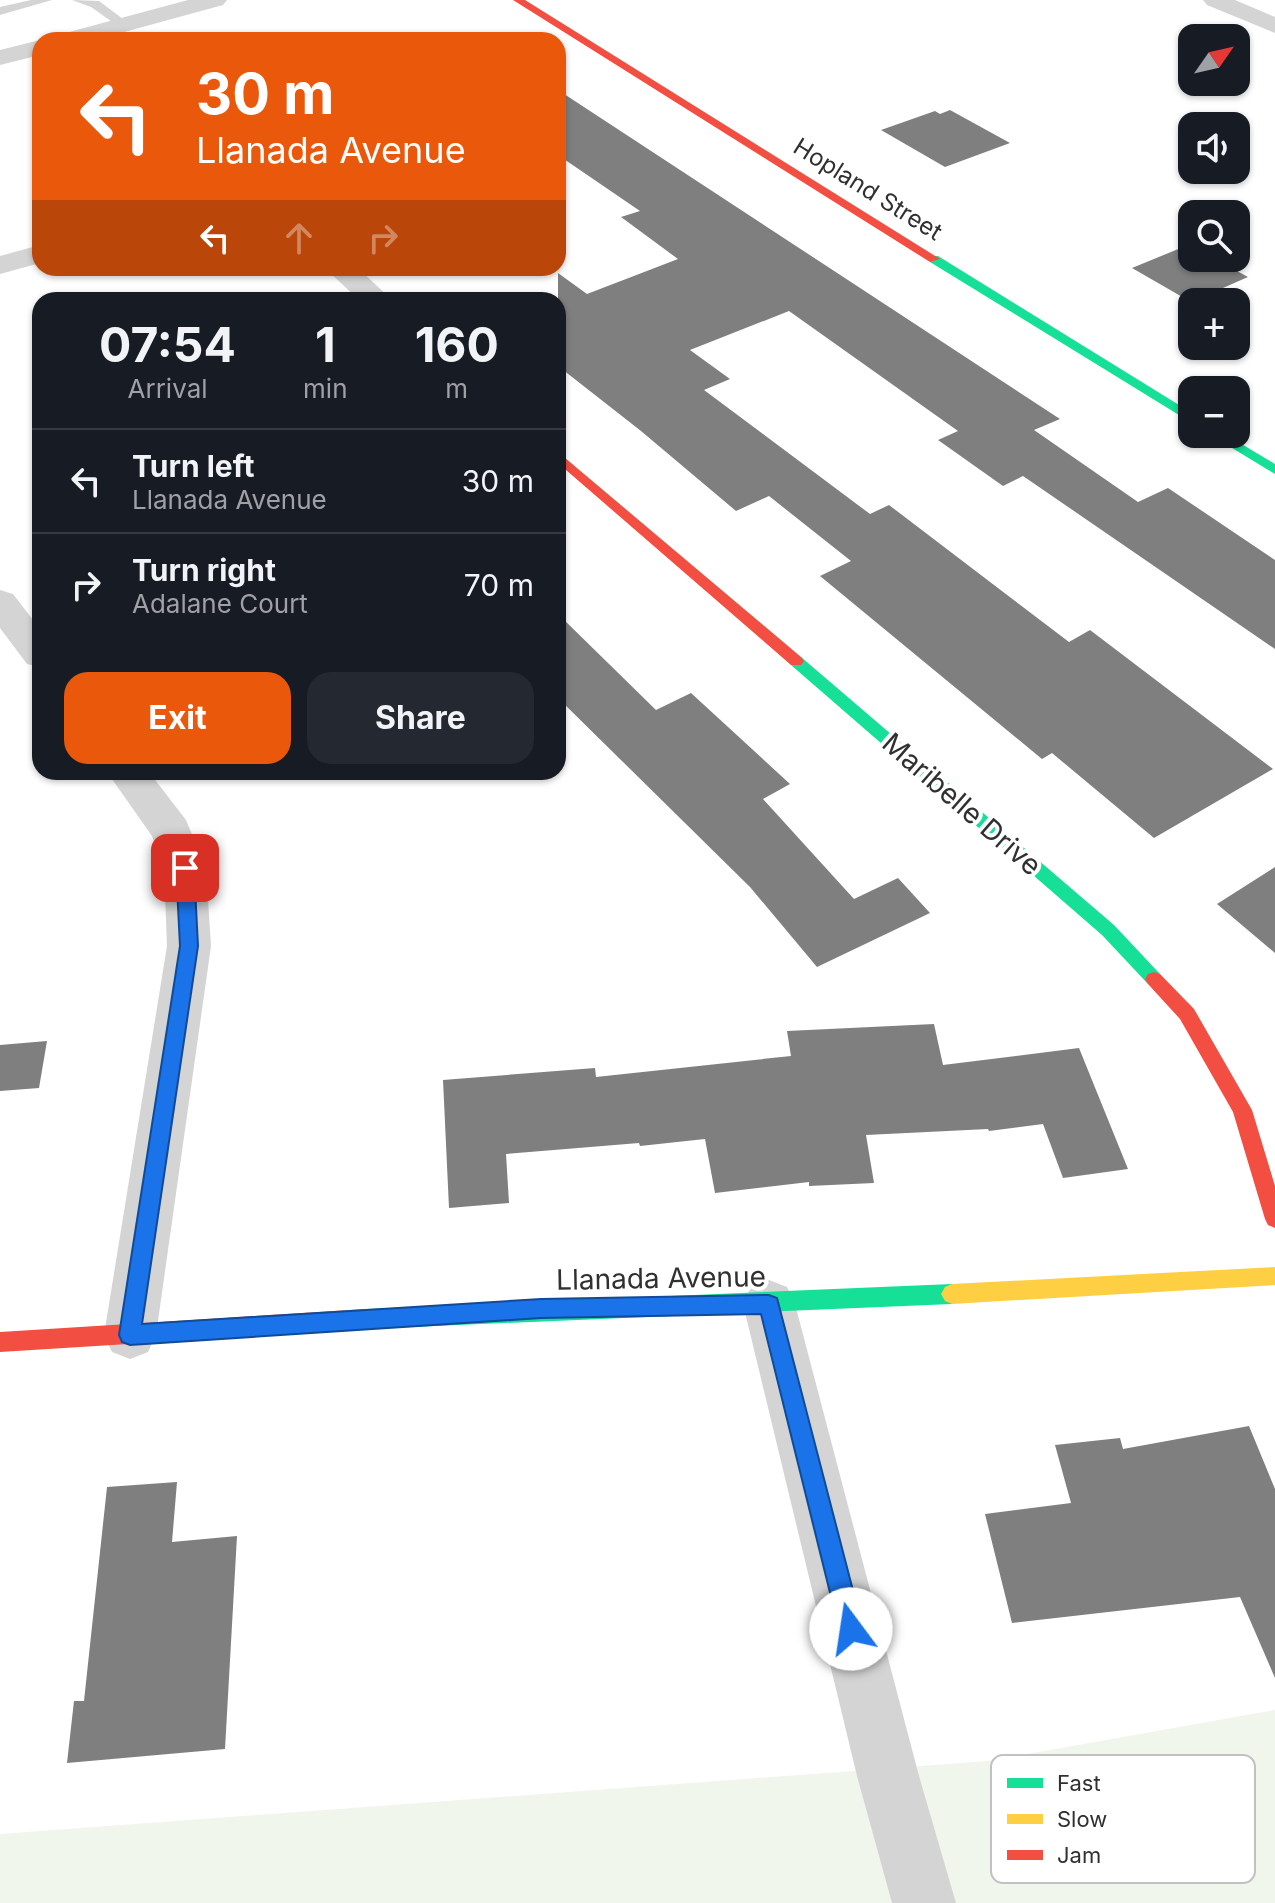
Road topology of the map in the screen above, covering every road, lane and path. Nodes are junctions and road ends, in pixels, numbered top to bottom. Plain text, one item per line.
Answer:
1 (46, 0) edge
2 (78, 0) edge
3 (215, 0) edge
4 (518, 0) edge
5 (1215, 0) edge
6 (0, 11) edge
7 (125, 25) junction
8 (1275, 26) edge
9 (98, 32) edge
10 (32, 49) edge
11 (0, 58) edge
12 (32, 256) edge
13 (0, 265) edge
14 (349, 276) edge
15 (368, 292) edge
16 (1178, 410) edge
17 (1239, 448) edge
18 (566, 463) edge
19 (1275, 470) edge
20 (0, 602) edge
21 (32, 644) edge
22 (133, 780) edge
23 (1275, 1219) edge
24 (1275, 1276) edge
25 (769, 1304) junction
26 (130, 1335) junction
27 (0, 1342) edge
28 (924, 1903) edge

1 - 6 lane
2 - 7 lane
3 - 7 street
4 - 16 street, Hopland Street
5 - 8 street
7 - 9 street
10 - 11 street
12 - 13 street
14 - 15 street
17 - 19 street
18 - 23 street, Maribelle Drive
20 - 21 street
22 - 26 street
24 - 25 street, Llanada Avenue
25 - 26 street, Llanada Avenue
25 - 28 street
26 - 27 street, Llanada Avenue

